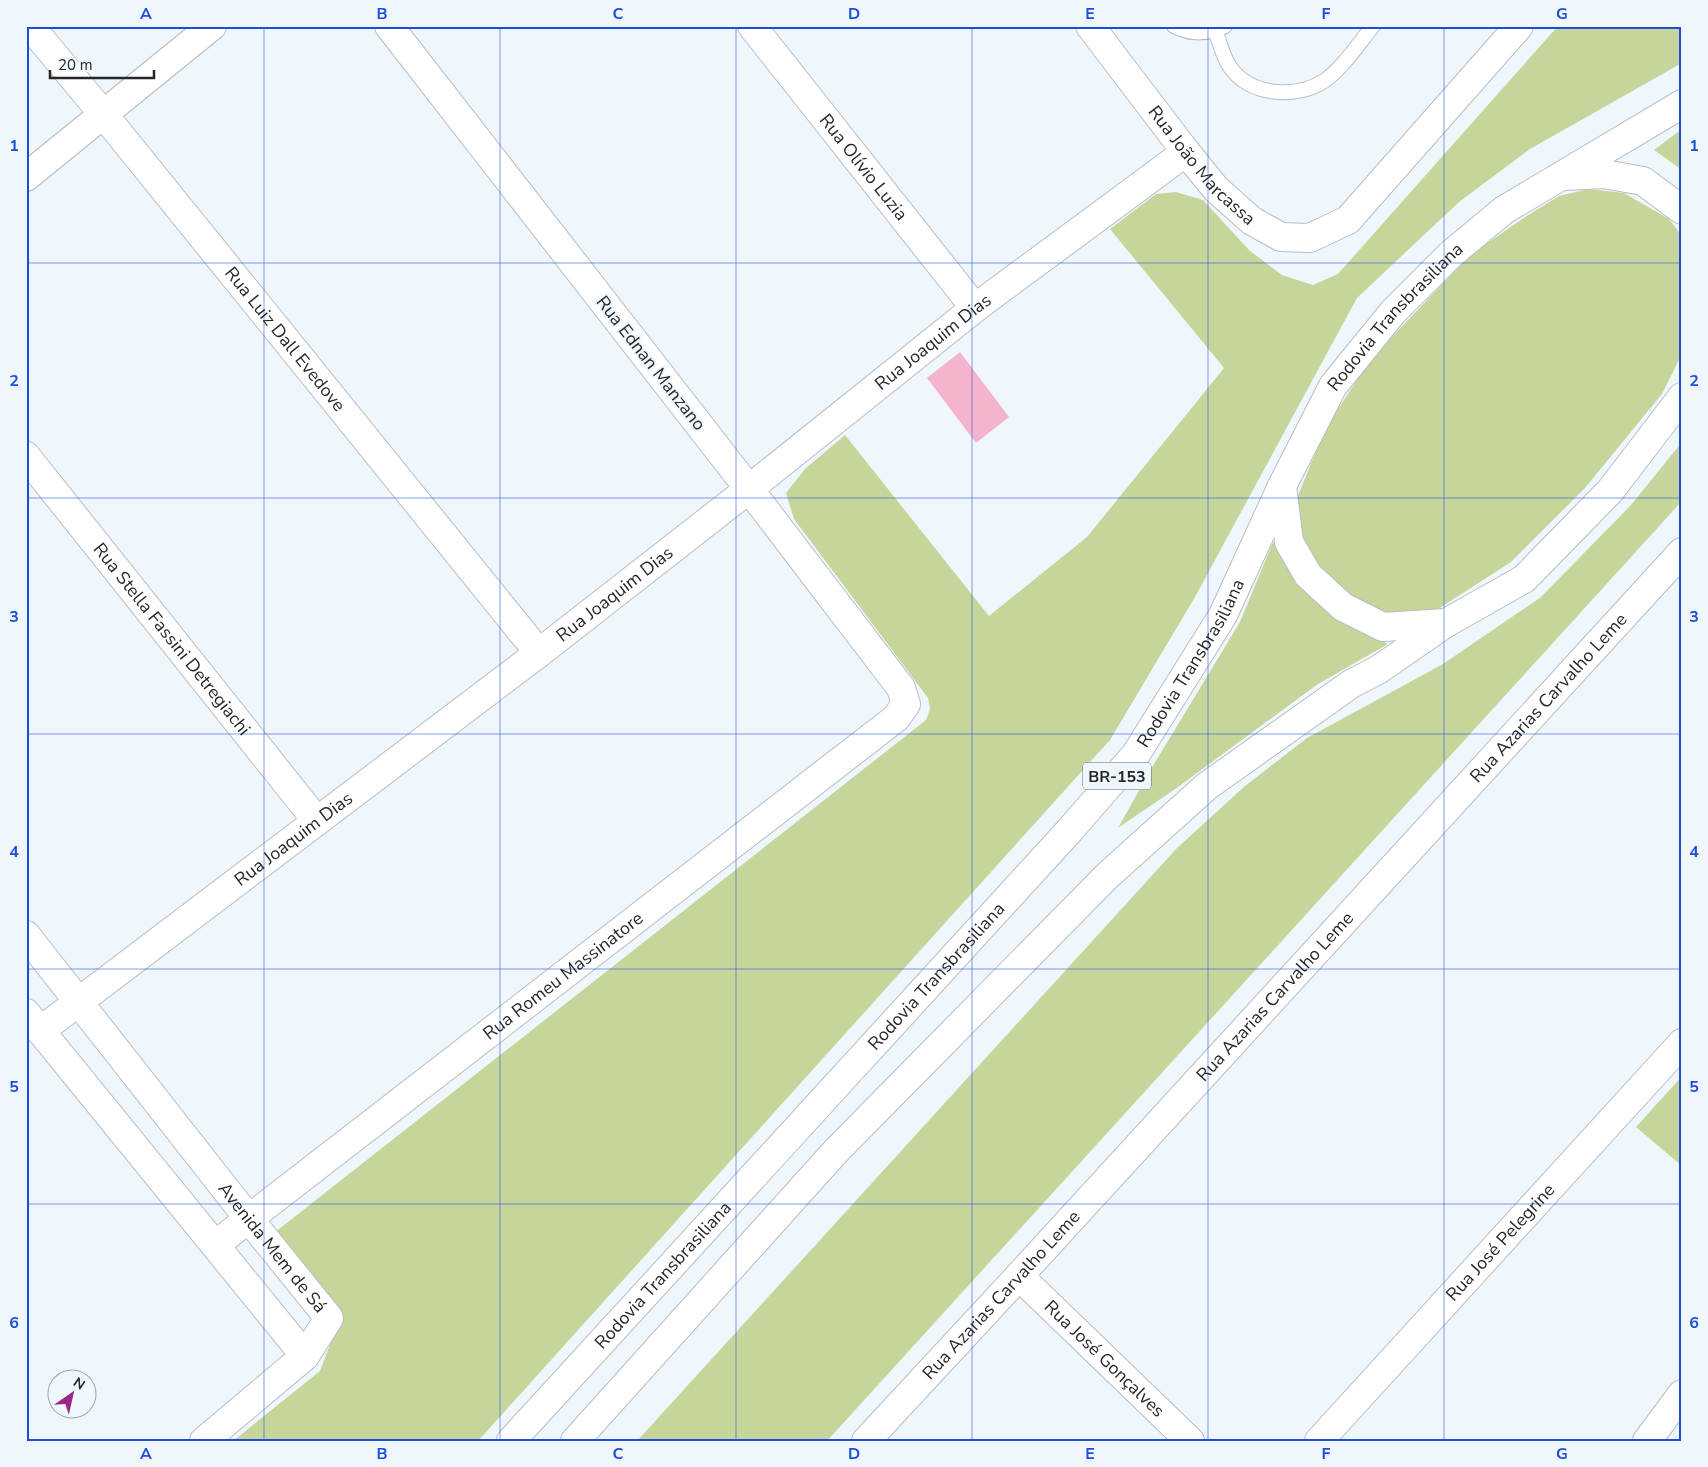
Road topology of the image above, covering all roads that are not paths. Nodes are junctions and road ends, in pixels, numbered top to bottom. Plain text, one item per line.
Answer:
1 (30, 26) edge
2 (212, 26) edge
3 (389, 26) edge
4 (752, 26) edge
5 (1090, 26) edge
6 (1174, 26) edge
7 (1373, 26) edge
8 (1519, 26) edge
9 (1220, 29) edge
10 (1682, 104) edge
11 (104, 115) junction
12 (1186, 152) junction
13 (1561, 176) junction
14 (26, 177) edge
15 (1682, 210) edge
16 (975, 308) junction
17 (1682, 397) edge
18 (26, 456) edge
19 (1282, 486) junction
20 (749, 489) junction
21 (1682, 552) edge
22 (1446, 623) junction
23 (539, 653) junction
24 (906, 704) joint
25 (317, 821) junction
26 (26, 935) edge
27 (79, 1002) junction
28 (33, 1022) edge
29 (1682, 1044) edge
30 (249, 1219) junction
31 (215, 1245) junction
32 (1019, 1276) junction
33 (305, 1356) junction
34 (1682, 1394) edge
35 (204, 1441) edge
36 (511, 1441) edge
37 (575, 1441) edge
38 (866, 1441) edge
39 (1190, 1441) edge
40 (1319, 1441) edge
41 (1647, 1441) edge

1 - 11 main road, Rua Luiz Dall Evedove
2 - 11 main road
3 - 20 main road, Rua Ednan Manzano
4 - 16 main road, Rua Olívio Luzia
5 - 12 main road, Rua João Marcassa
6 - 9 lane
7 - 9 lane
8 - 12 main road, Rua João Marcassa
10 - 13 main road, Rodovia Transbrasiliana / BR-153
11 - 14 main road
11 - 23 main road, Rua Luiz Dall Evedove
12 - 16 main road, Rua Joaquim Dias
13 - 15 main road
13 - 19 main road, Rodovia Transbrasiliana / BR-153
16 - 20 main road, Rua Joaquim Dias
17 - 22 main road
18 - 25 main road, Rua Stella Fassini Detregiachi
19 - 22 main road
19 - 36 main road, Rodovia Transbrasiliana / BR-153
20 - 23 main road, Rua Joaquim Dias
20 - 24 main road, Rua Ednan Manzano
21 - 32 main road, Rua Azarias Carvalho Leme
22 - 37 main road
23 - 25 main road, Rua Joaquim Dias
24 - 30 main road, Rua Romeu Massinatore
25 - 27 main road, Rua Joaquim Dias
26 - 27 main road, Avenida Mem de Sá
27 - 28 main road, Rua Joaquim Dias
27 - 30 main road, Avenida Mem de Sá
28 - 31 main road
29 - 40 main road, Rua José Pelegrine
30 - 31 main road, Rua Romeu Massinatore
30 - 33 main road, Avenida Mem de Sá
31 - 33 main road
32 - 38 main road, Rua Azarias Carvalho Leme
32 - 39 main road, Rua José Gonçalves
33 - 35 main road
34 - 41 main road

